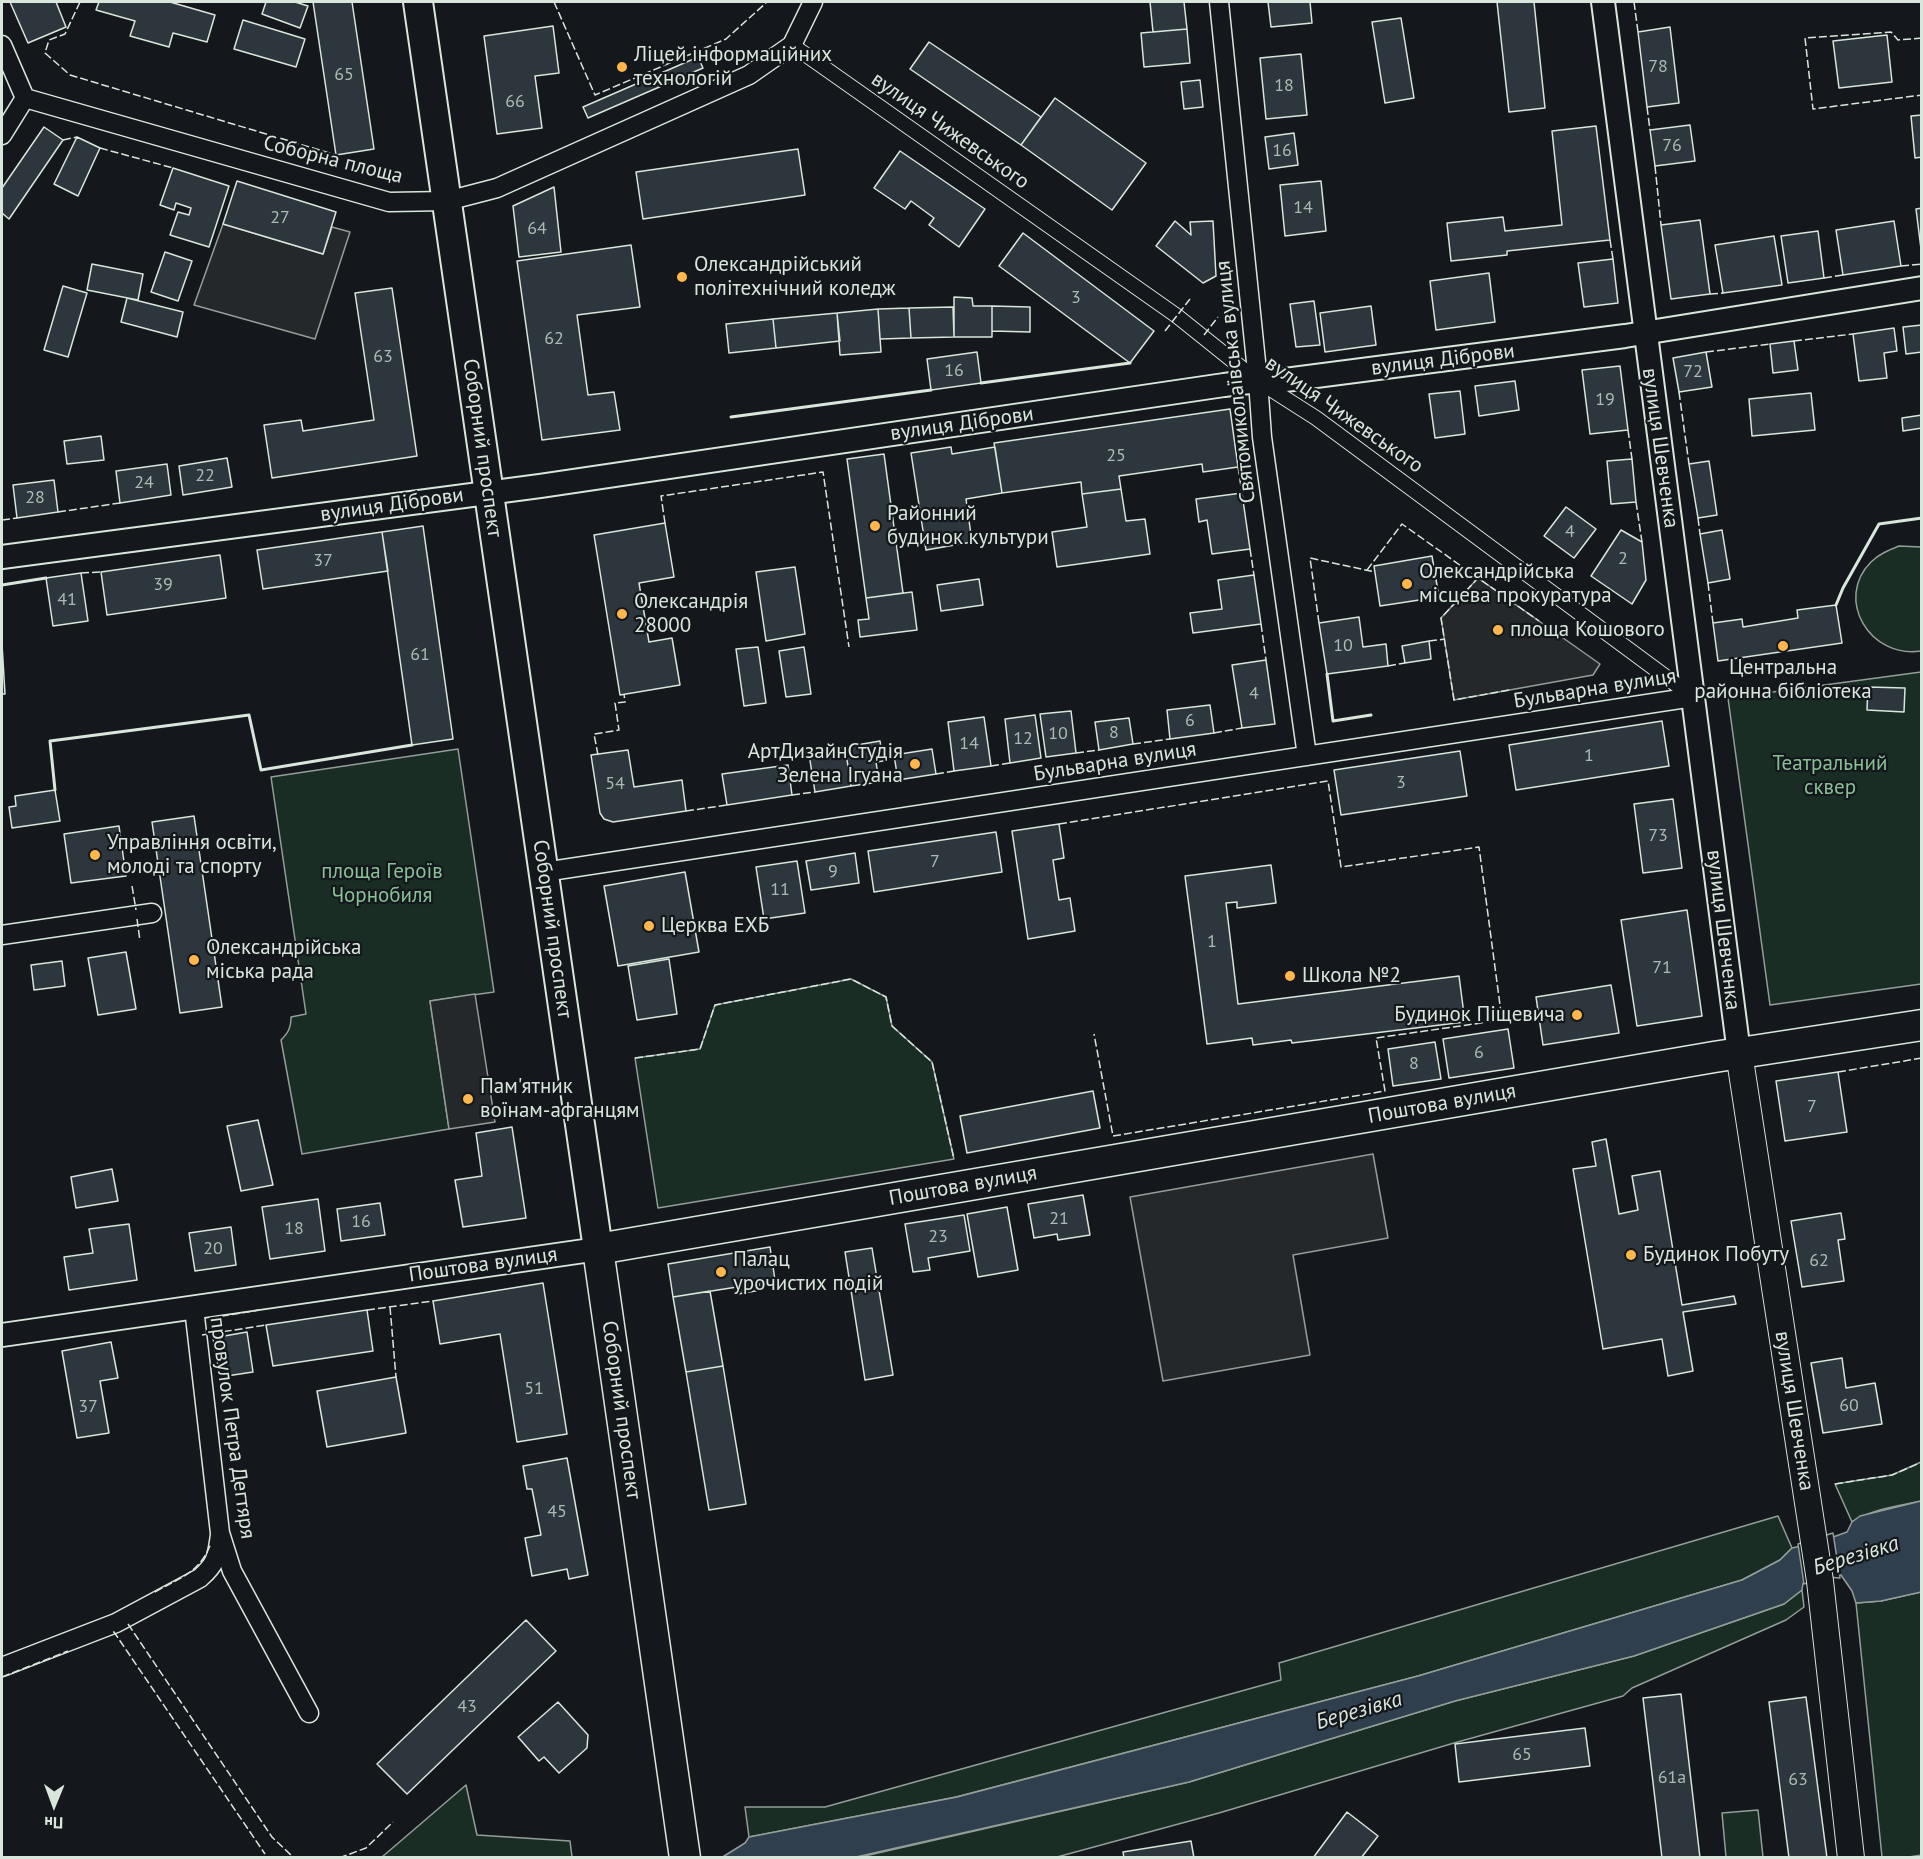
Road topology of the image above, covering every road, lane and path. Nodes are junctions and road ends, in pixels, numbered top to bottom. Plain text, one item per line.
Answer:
1 (418, 2) edge
2 (813, 2) edge
3 (1219, 2) edge
4 (1603, 2) edge
5 (2, 45) edge
6 (792, 45) junction
7 (25, 98) junction
8 (2, 135) edge
9 (447, 201) junction
10 (1922, 288) edge
11 (1645, 333) junction
12 (1258, 381) junction
13 (489, 491) junction
14 (2, 557) edge
15 (1693, 697) junction
16 (1307, 756) junction
17 (544, 872) junction
18 (152, 913) dead end
19 (2, 935) edge
20 (1922, 1025) edge
21 (1739, 1053) junction
22 (598, 1249) junction
23 (194, 1308) junction
24 (2, 1335) edge
25 (220, 1533) junction
26 (2, 1666) edge
27 (309, 1713) dead end
28 (685, 1857) edge
29 (1851, 1857) edge

1 - 9 main road, Соборний проспект
2 - 6 street, Соборна площа
3 - 12 street, Святомиколаївська вулиця
4 - 11 street, вулиця Шевченка
5 - 7 street
6 - 9 street, Соборна площа
6 - 12 street, вулиця Чижевського
7 - 8 street
7 - 9 street, Соборна площа
9 - 13 main road, Соборний проспект
10 - 11 street, вулиця Діброви
11 - 12 street, вулиця Діброви
11 - 15 street, вулиця Шевченка
12 - 13 street, вулиця Діброви
12 - 15 street, вулиця Чижевського
12 - 16 street, Святомиколаївська вулиця
13 - 14 street, вулиця Діброви
13 - 17 main road, Соборний проспект
15 - 16 street, Бульварна вулиця
15 - 21 street, вулиця Шевченка
16 - 17 street, Бульварна вулиця
17 - 22 main road, Соборний проспект
18 - 19 street
20 - 21 highway, Поштова вулиця
21 - 22 highway, Поштова вулиця
21 - 29 main road, вулиця Шевченка
22 - 23 street, Поштова вулиця
22 - 28 highway, Соборний проспект
23 - 24 street, Поштова вулиця
23 - 25 street, провулок Петра Дегтяря
25 - 26 street
25 - 27 street, провулок Петра Дегтяря

